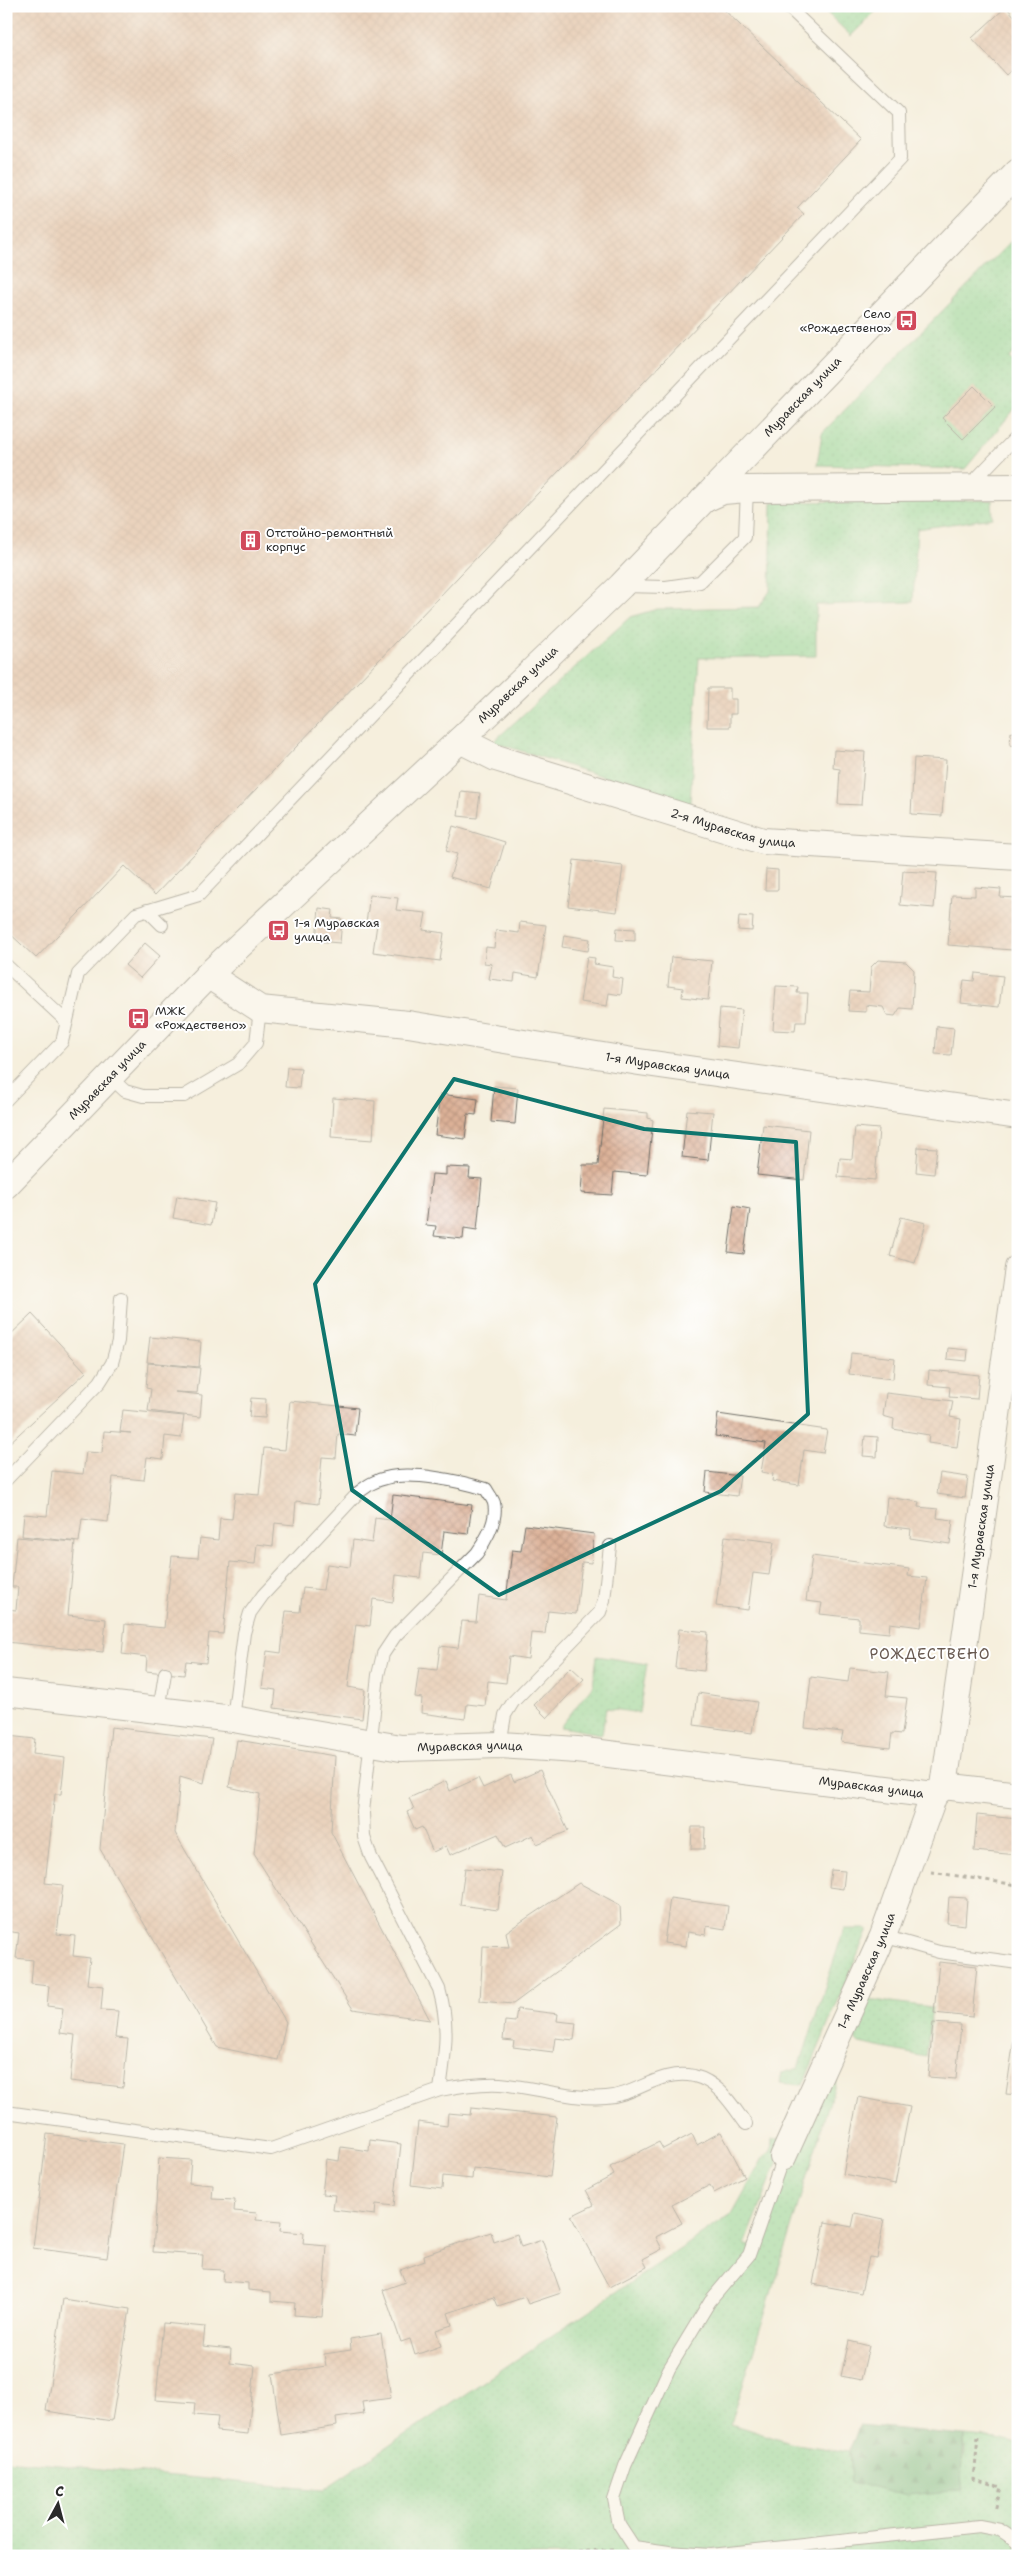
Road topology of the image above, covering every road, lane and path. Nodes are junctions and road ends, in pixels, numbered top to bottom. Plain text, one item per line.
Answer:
1 (786, 6) edge
2 (1018, 172) edge
3 (1018, 435) edge
4 (1018, 487) edge
5 (968, 488) junction
6 (747, 489) junction
7 (700, 502) junction
8 (620, 586) junction
9 (460, 740) junction
10 (1018, 857) edge
11 (147, 910) junction
12 (162, 925) dead end
13 (6, 965) edge
14 (208, 975) junction
15 (260, 1009) junction
16 (67, 1022) junction
17 (109, 1076) junction
18 (6, 1100) edge
19 (1018, 1116) edge
20 (6, 1185) edge
21 (1018, 1268) edge
22 (121, 1298) dead end
23 (6, 1480) edge
24 (610, 1546) dead end
25 (164, 1673) dead end
26 (6, 1692) edge
27 (159, 1711) junction
28 (233, 1719) junction
29 (370, 1743) junction
30 (500, 1745) junction
31 (939, 1791) junction
32 (1018, 1795) edge
33 (908, 1868) junction
34 (1018, 1885) edge
35 (883, 1936) junction
36 (1018, 1963) edge
37 (440, 2090) junction
38 (6, 2112) edge
39 (746, 2124) dead end
40 (783, 2157) joint
41 (978, 2437) dead end
42 (990, 2528) junction
43 (1018, 2542) edge
44 (634, 2547) junction
45 (563, 2556) edge

1 - 11 lane
2 - 7 street, Муравская улица
3 - 5 lane
4 - 5 street
5 - 6 street
6 - 7 street
6 - 8 lane
7 - 8 street, Муравская улица
8 - 9 street, Муравская улица
9 - 10 street, 2-я Муравская улица
9 - 14 street, Муравская улица
11 - 12 lane
11 - 16 lane
13 - 16 lane
14 - 15 street, 1-я Муравская улица
14 - 17 street, Муравская улица
15 - 17 lane
15 - 19 street, 1-я Муравская улица
16 - 18 lane
17 - 20 street, Муравская улица
21 - 31 street, 1-я Муравская улица
22 - 23 lane
24 - 30 lane
25 - 27 lane
26 - 27 street, Муравская улица
27 - 28 street, Муравская улица
28 - 29 street, Муравская улица
28 - 29 lane
29 - 30 street, Муравская улица
29 - 37 lane
30 - 31 street, Муравская улица
31 - 32 street
31 - 33 street, 1-я Муравская улица
33 - 34 path
33 - 35 street, 1-я Муравская улица
35 - 36 lane
35 - 40 street, 1-я Муравская улица
37 - 38 lane
37 - 39 lane
40 - 44 lane
41 - 42 path
42 - 43 lane
42 - 44 lane
44 - 45 path

